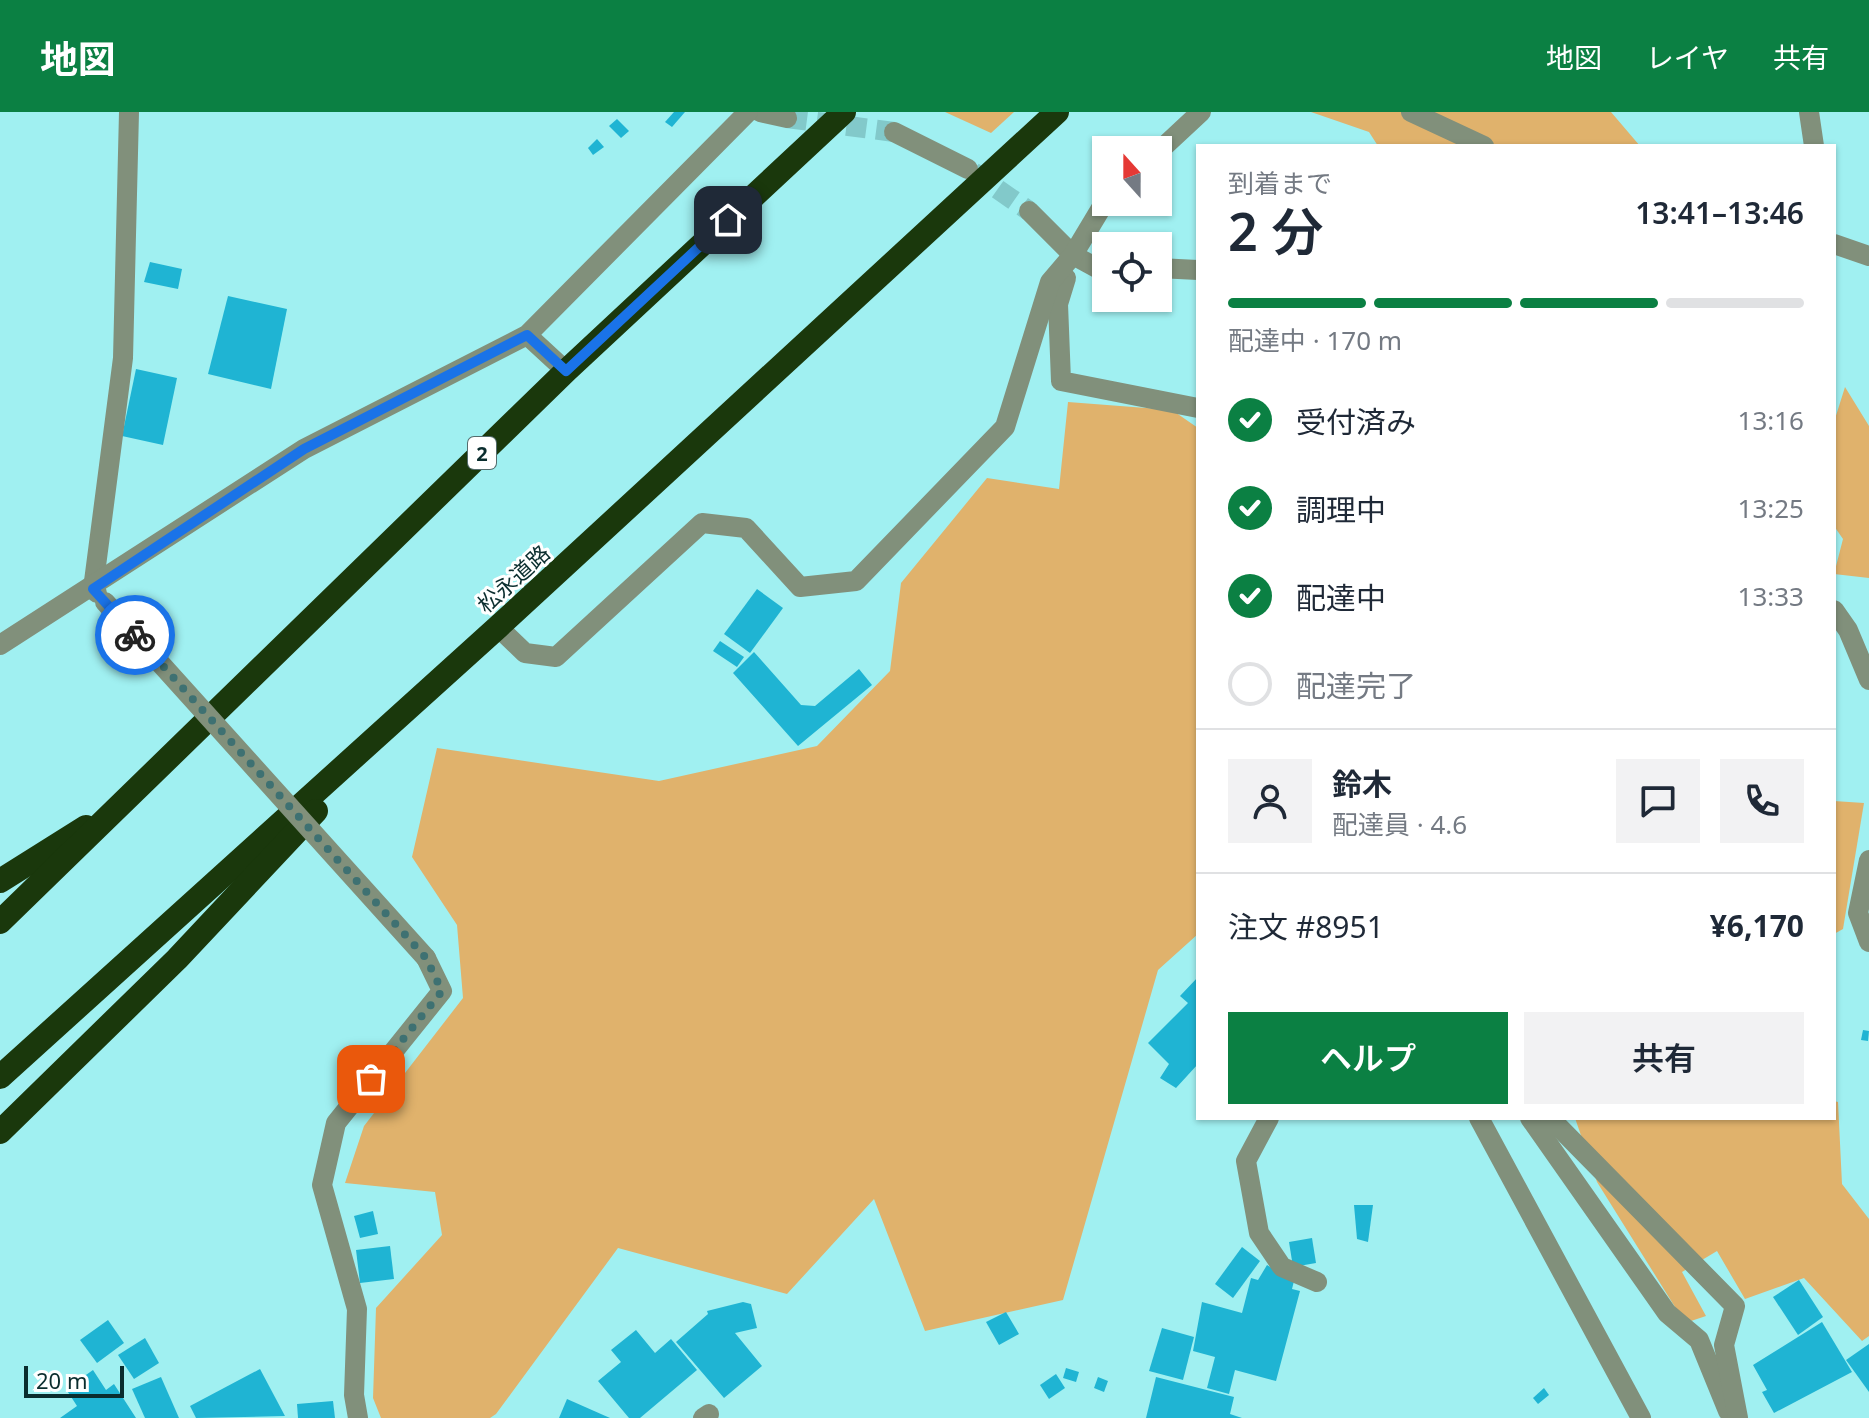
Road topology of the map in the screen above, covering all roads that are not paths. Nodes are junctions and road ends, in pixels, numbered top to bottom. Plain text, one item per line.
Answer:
1 (129, 112) edge
2 (748, 112) edge
3 (760, 112) edge
4 (844, 112) edge
5 (1057, 112) edge
6 (1201, 112) edge
7 (1411, 112) edge
8 (1809, 112) edge
9 (787, 118) dead end
10 (894, 132) tunnel mouth
11 (1172, 139) edge
12 (1480, 144) edge
13 (1814, 144) edge
14 (968, 169) tunnel mouth
15 (1029, 211) tunnel mouth
16 (1096, 216) edge
17 (1836, 245) edge
18 (1073, 255) junction
19 (1869, 256) edge
20 (1092, 265) edge
21 (1172, 269) edge
22 (1196, 270) edge
23 (527, 335) junction
24 (566, 371) junction
25 (1196, 408) edge
26 (99, 595) junction
27 (1836, 613) edge
28 (498, 627) junction
29 (0, 645) edge
30 (441, 678) junction
31 (1869, 680) edge
32 (127, 801) junction
33 (1869, 860) edge
34 (0, 881) edge
35 (0, 922) edge
36 (1869, 942) edge
37 (0, 1077) edge
38 (1268, 1120) edge
39 (1480, 1120) edge
40 (1531, 1120) edge
41 (1552, 1120) edge
42 (0, 1132) edge
43 (1317, 1282) dead end
44 (358, 1418) edge
45 (1641, 1418) edge
46 (1731, 1418) edge
47 (1738, 1418) edge

1 - 26 street
2 - 23 street
3 - 9 street
4 - 24 highway, 2
5 - 28 highway, 松永道路
6 - 11 street
7 - 12 street
8 - 13 street
10 - 14 street
15 - 18 street
16 - 18 street
17 - 19 street
18 - 20 street
18 - 25 street
18 - 28 street
21 - 22 street
23 - 24 street
23 - 26 street
24 - 32 highway, 2
26 - 29 street
26 - 44 street, bridge
27 - 31 street
28 - 30 highway, 松永道路
30 - 37 highway, 松永道路
30 - 42 highway
32 - 34 highway
32 - 35 highway, 2
33 - 36 street
38 - 43 street
39 - 45 street
40 - 46 street
41 - 47 street

